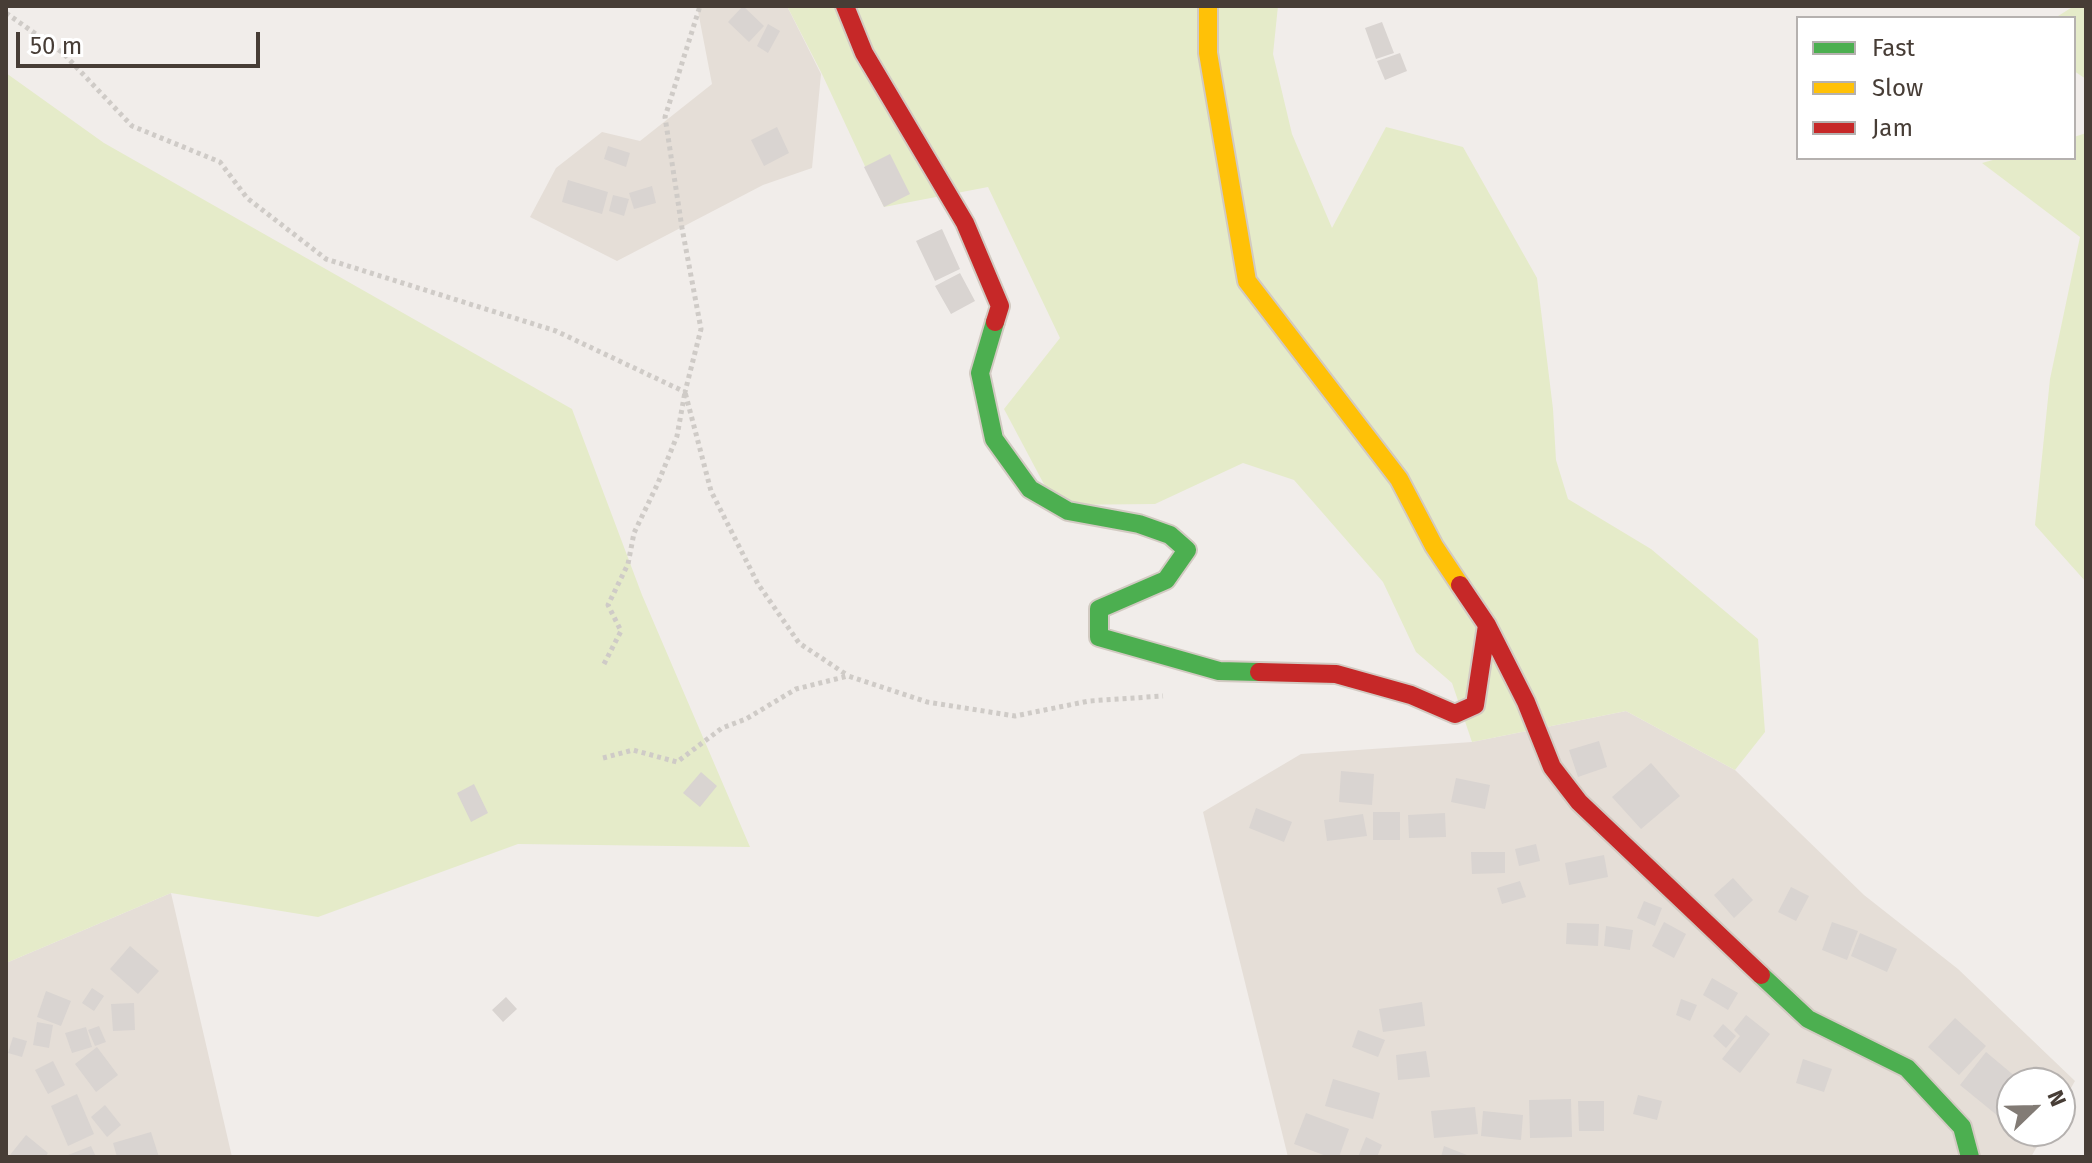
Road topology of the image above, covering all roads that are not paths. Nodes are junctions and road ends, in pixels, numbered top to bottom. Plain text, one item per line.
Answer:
1 (845, 6) edge
2 (1208, 6) edge
3 (1487, 625) junction
4 (1970, 1157) edge

1 - 3 street
2 - 3 street
3 - 4 street

